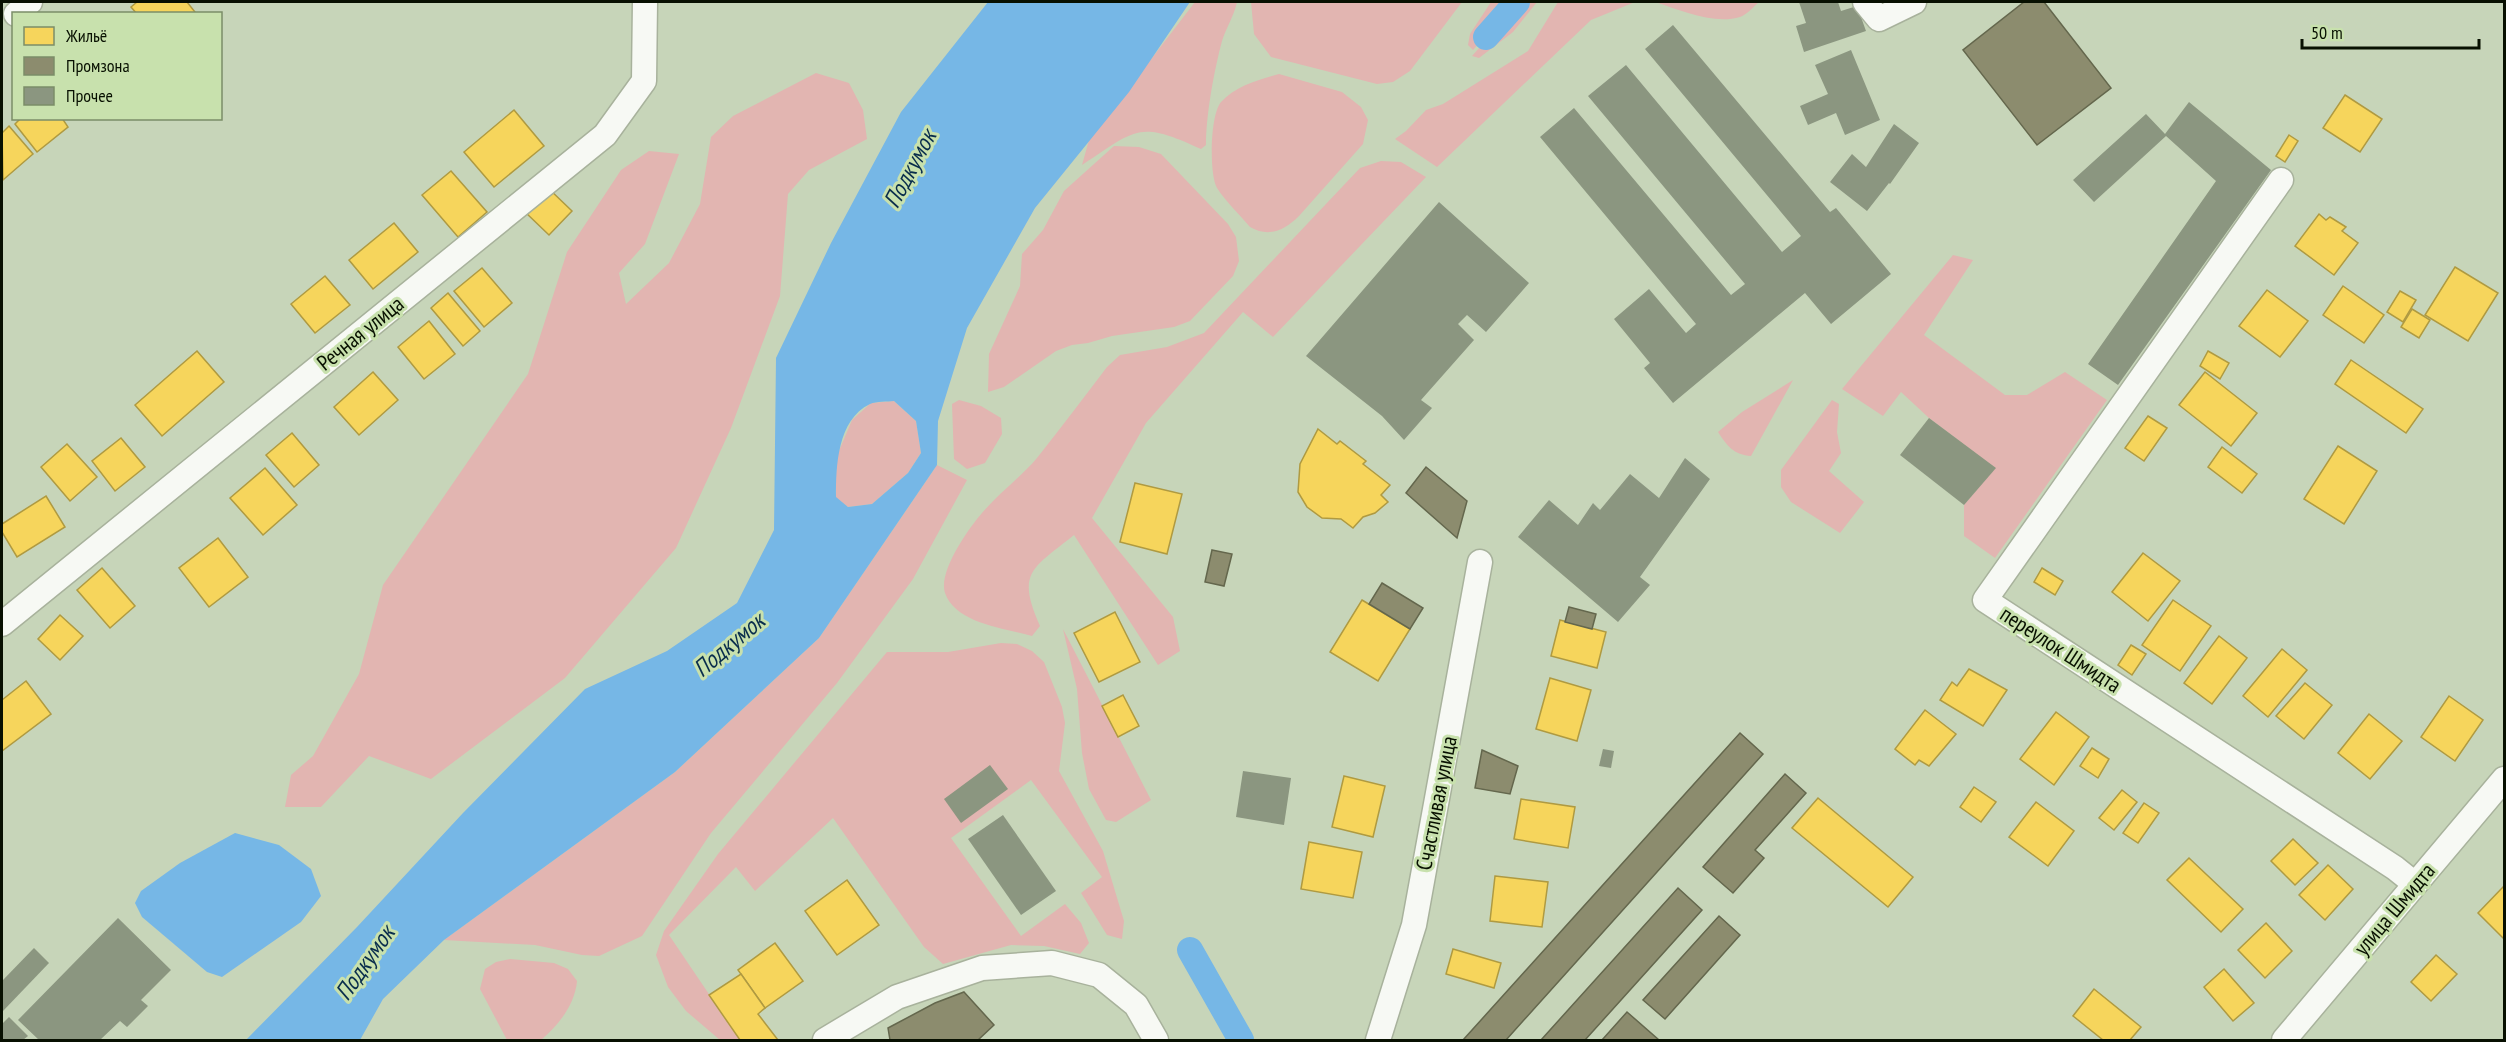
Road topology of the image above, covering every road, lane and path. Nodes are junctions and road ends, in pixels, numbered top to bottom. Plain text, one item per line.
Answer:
1 (30, 2) edge
2 (645, 2) edge
3 (1865, 2) edge
4 (1914, 2) edge
5 (18, 12) edge
6 (2281, 180) dead end
7 (1480, 562) dead end
8 (2, 624) edge
9 (2505, 779) edge
10 (2415, 884) junction
11 (825, 1041) edge
12 (1156, 1041) edge
13 (1378, 1041) edge
14 (2283, 1041) edge

1 - 5 street
2 - 8 street, Речная улица
3 - 4 street
6 - 10 street, переулок Шмидта
7 - 13 street, Счастливая улица
9 - 10 street, улица Шмидта
10 - 14 street, улица Шмидта
11 - 12 street

